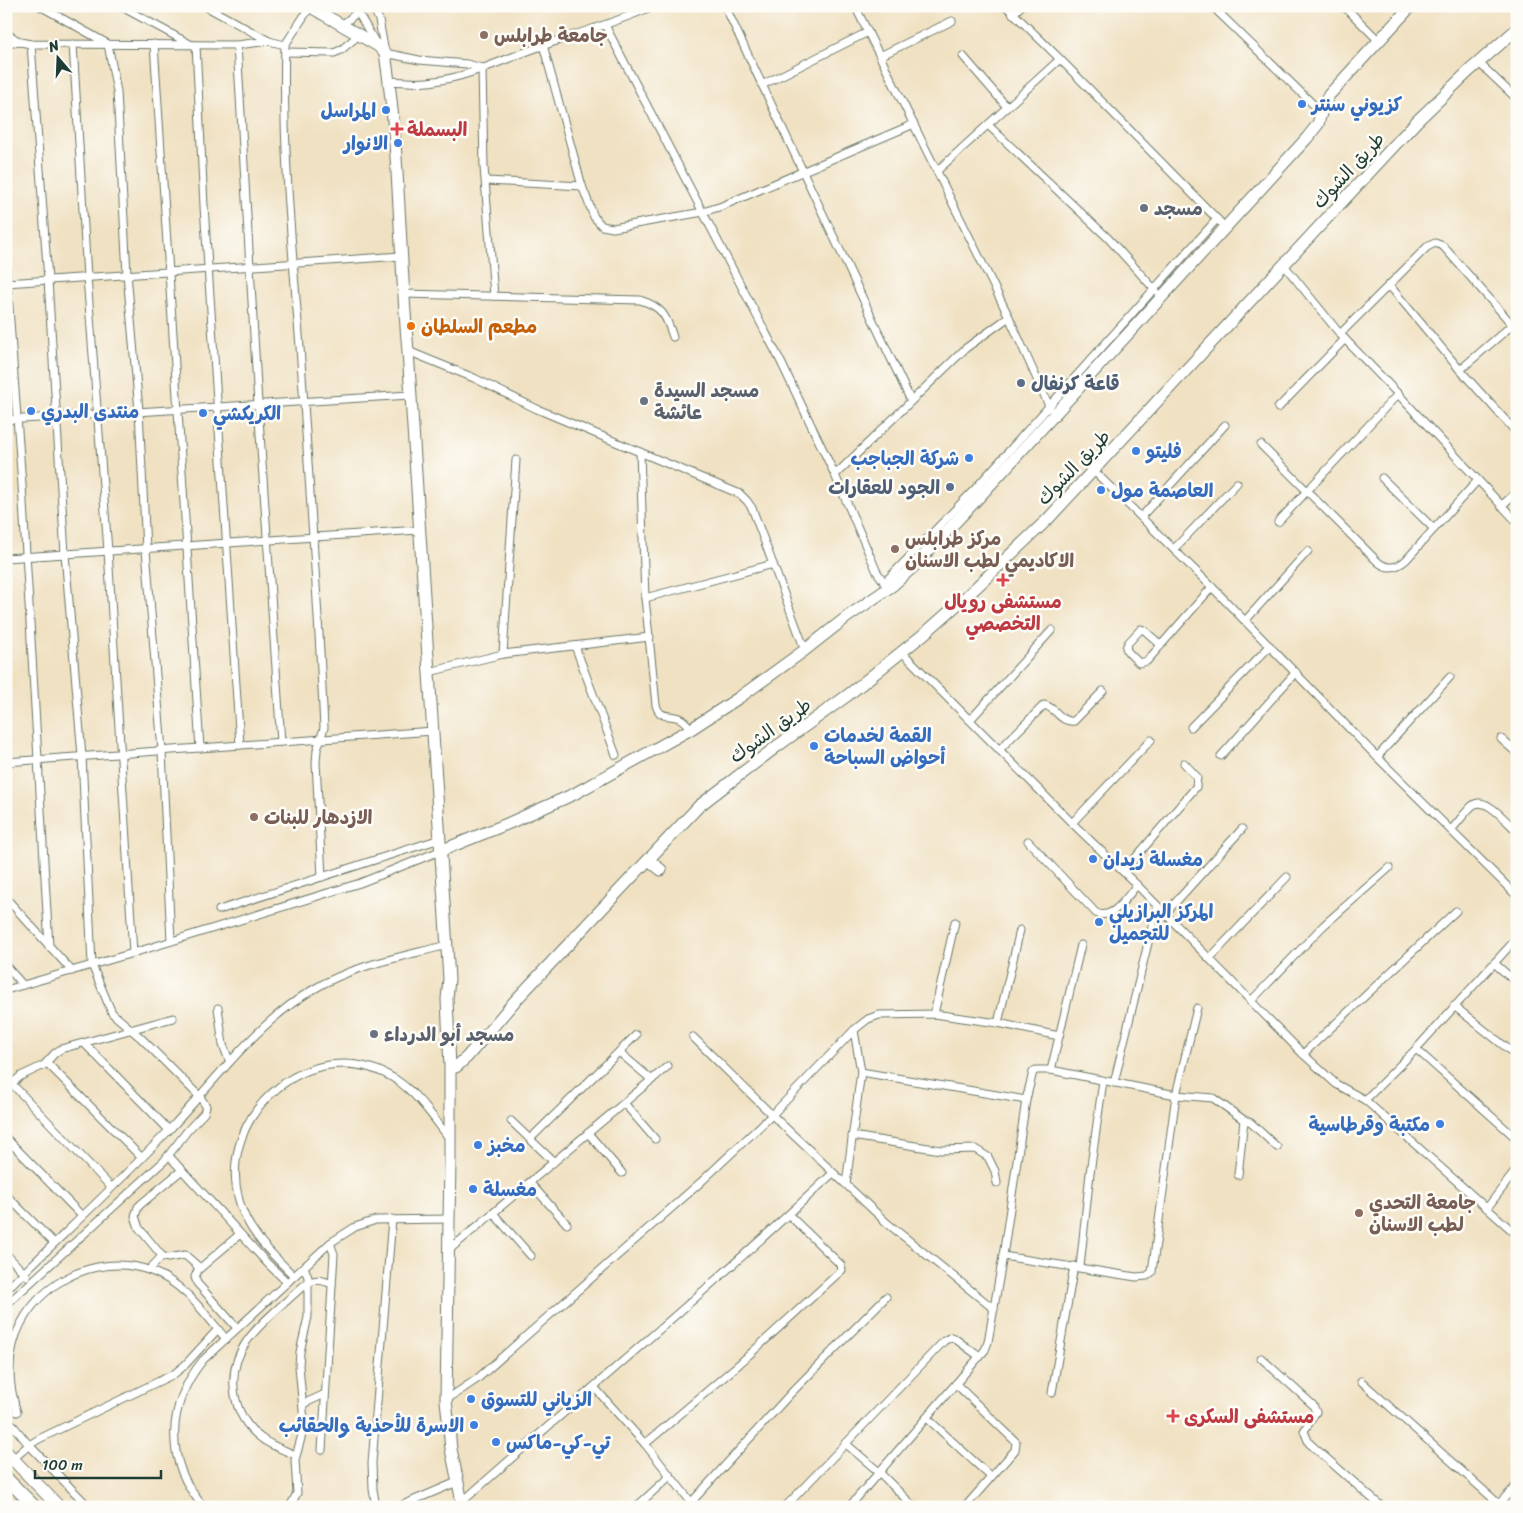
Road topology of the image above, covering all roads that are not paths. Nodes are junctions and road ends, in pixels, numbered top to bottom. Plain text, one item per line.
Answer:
1 (40, 6) edge
2 (120, 6) edge
3 (205, 6) edge
4 (312, 6) edge
5 (365, 6) edge
6 (373, 6) edge
7 (653, 6) edge
8 (725, 6) edge
9 (855, 6) edge
10 (1006, 6) edge
11 (1020, 6) edge
12 (1212, 6) edge
13 (1226, 6) edge
14 (1344, 6) edge
15 (1411, 6) edge
16 (356, 10) edge
17 (1013, 14) junction
18 (1219, 14) junction
19 (952, 21) dead end
20 (342, 25) junction
21 (604, 25) junction
22 (1517, 29) edge
23 (868, 32) junction
24 (6, 33) edge
25 (360, 35) junction
26 (269, 41) junction
27 (1379, 41) junction
28 (20, 42) junction
29 (6, 44) edge
30 (31, 44) junction
31 (73, 44) junction
32 (108, 44) junction
33 (154, 44) junction
34 (193, 44) junction
35 (237, 45) junction
36 (543, 45) junction
37 (285, 49) junction
38 (382, 49) junction
39 (880, 56) junction
40 (963, 56) dead end
41 (1060, 59) junction
42 (1478, 63) junction
43 (482, 68) junction
44 (389, 81) junction
45 (762, 85) junction
46 (1517, 99) edge
47 (1007, 107) junction
48 (1321, 112) junction
49 (914, 124) junction
50 (988, 125) junction
51 (937, 171) junction
52 (803, 172) junction
53 (486, 182) junction
54 (582, 186) junction
55 (703, 212) junction
56 (1217, 219) junction
57 (1226, 227) junction
58 (401, 256) junction
59 (293, 263) junction
60 (1284, 265) junction
61 (250, 266) junction
62 (6, 267) edge
63 (208, 269) junction
64 (169, 272) junction
65 (127, 274) junction
66 (87, 277) junction
67 (48, 280) junction
68 (7, 283) edge
69 (1389, 285) junction
70 (1158, 293) junction
71 (403, 294) junction
72 (494, 296) junction
73 (1010, 317) junction
74 (1514, 327) edge
75 (1342, 336) junction
76 (673, 337) dead end
77 (408, 351) junction
78 (1460, 370) junction
79 (410, 394) junction
80 (1398, 394) junction
81 (304, 401) junction
82 (911, 401) junction
83 (258, 404) junction
84 (219, 406) junction
85 (1278, 408) dead end
86 (178, 409) junction
87 (1051, 410) junction
88 (138, 411) junction
89 (97, 414) junction
90 (57, 416) junction
91 (17, 419) junction
92 (6, 420) edge
93 (1225, 425) dead end
94 (1517, 433) edge
95 (1261, 445) dead end
96 (640, 452) junction
97 (516, 460) dead end
98 (1094, 471) junction
99 (835, 475) junction
100 (1382, 478) dead end
101 (1478, 480) junction
102 (1237, 483) dead end
103 (1308, 490) junction
104 (1517, 492) edge
105 (1501, 506) junction
106 (1141, 517) junction
107 (1278, 522) dead end
108 (1517, 522) edge
109 (1434, 529) junction
110 (419, 530) junction
111 (314, 537) junction
112 (268, 540) junction
113 (226, 544) junction
114 (187, 546) junction
115 (146, 549) junction
116 (1174, 549) junction
117 (108, 551) junction
118 (1308, 551) dead end
119 (65, 554) junction
120 (26, 557) junction
121 (6, 558) edge
122 (773, 564) junction
123 (886, 586) junction
124 (1212, 587) junction
125 (645, 598) junction
126 (1245, 621) junction
127 (1052, 630) dead end
128 (650, 637) junction
129 (1161, 645) junction
130 (575, 646) junction
131 (1270, 646) junction
132 (805, 650) junction
133 (902, 652) junction
134 (503, 654) junction
135 (429, 672) junction
136 (1296, 672) junction
137 (1450, 677) dead end
138 (1103, 691) dead end
139 (971, 720) junction
140 (1191, 727) dead end
141 (691, 728) junction
142 (433, 732) junction
143 (1501, 739) dead end
144 (321, 740) junction
145 (1151, 740) dead end
146 (281, 742) junction
147 (240, 745) junction
148 (200, 748) junction
149 (162, 750) junction
150 (999, 750) junction
151 (1517, 752) edge
152 (121, 754) junction
153 (616, 755) dead end
154 (82, 756) junction
155 (1221, 756) dead end
156 (1377, 757) junction
157 (39, 759) junction
158 (6, 762) edge
159 (1184, 763) dead end
160 (1072, 822) junction
161 (1242, 829) dead end
162 (1451, 830) junction
163 (1517, 831) edge
164 (440, 839) junction
165 (1028, 841) dead end
166 (440, 851) junction
167 (650, 860) junction
168 (1389, 868) dead end
169 (661, 870) dead end
170 (1124, 871) junction
171 (322, 877) junction
172 (1287, 878) dead end
173 (1138, 884) junction
174 (1517, 896) edge
175 (6, 898) edge
176 (1157, 906) junction
177 (219, 910) dead end
178 (1456, 911) dead end
179 (1165, 914) junction
180 (955, 922) dead end
181 (1020, 930) dead end
182 (1517, 938) edge
183 (171, 941) junction
184 (447, 945) junction
185 (1081, 945) dead end
186 (49, 947) junction
187 (132, 953) junction
188 (1210, 958) junction
189 (1494, 963) junction
190 (92, 965) junction
191 (6, 966) edge
192 (72, 971) junction
193 (1517, 983) edge
194 (23, 985) junction
195 (6, 990) edge
196 (1251, 1001) junction
197 (1454, 1006) junction
198 (218, 1008) dead end
199 (1197, 1008) dead end
200 (934, 1014) junction
201 (172, 1018) dead end
202 (998, 1023) junction
203 (131, 1030) junction
204 (854, 1030) junction
205 (636, 1035) dead end
206 (1060, 1036) junction
207 (693, 1037) dead end
208 (84, 1043) junction
209 (1416, 1049) junction
210 (618, 1052) junction
211 (1302, 1054) junction
212 (1517, 1056) edge
213 (230, 1060) junction
214 (47, 1063) junction
215 (668, 1066) dead end
216 (453, 1067) junction
217 (1051, 1070) junction
218 (861, 1072) junction
219 (652, 1080) junction
220 (1103, 1080) junction
221 (1114, 1083) junction
222 (9, 1086) edge
223 (1176, 1095) junction
224 (200, 1096) junction
225 (1026, 1100) junction
226 (1365, 1100) junction
227 (624, 1103) junction
228 (772, 1115) junction
229 (1244, 1120) junction
230 (511, 1121) dead end
231 (168, 1130) junction
232 (588, 1133) junction
233 (852, 1136) junction
234 (6, 1138) edge
235 (449, 1138) junction
236 (655, 1138) dead end
237 (530, 1139) junction
238 (1517, 1139) edge
239 (1277, 1147) dead end
240 (169, 1156) junction
241 (141, 1157) junction
242 (450, 1161) junction
243 (554, 1162) junction
244 (1517, 1169) edge
245 (182, 1170) junction
246 (622, 1173) dead end
247 (833, 1173) junction
248 (1238, 1175) dead end
249 (530, 1183) junction
250 (998, 1183) dead end
251 (846, 1184) junction
252 (111, 1187) junction
253 (6, 1195) edge
254 (1486, 1208) junction
255 (493, 1214) junction
256 (789, 1215) junction
257 (82, 1216) junction
258 (392, 1219) junction
259 (450, 1219) junction
260 (567, 1224) dead end
261 (240, 1234) junction
262 (1517, 1235) edge
263 (54, 1243) junction
264 (330, 1243) junction
265 (449, 1250) junction
266 (6, 1254) edge
267 (162, 1256) junction
268 (530, 1256) dead end
269 (1003, 1256) junction
270 (304, 1267) junction
271 (1077, 1267) junction
272 (200, 1268) junction
273 (149, 1270) junction
274 (24, 1273) junction
275 (294, 1276) junction
276 (32, 1281) junction
277 (288, 1282) junction
278 (308, 1283) junction
279 (332, 1284) junction
280 (6, 1290) edge
281 (886, 1297) dead end
282 (6, 1305) edge
283 (994, 1309) junction
284 (237, 1328) junction
285 (218, 1329) junction
286 (226, 1339) junction
287 (980, 1357) junction
288 (1261, 1358) dead end
289 (1361, 1381) dead end
290 (956, 1384) junction
291 (594, 1387) junction
292 (1052, 1393) dead end
293 (326, 1394) junction
294 (446, 1400) junction
295 (304, 1404) junction
296 (18, 1412) dead end
297 (6, 1417) edge
298 (926, 1418) junction
299 (845, 1443) junction
300 (29, 1444) junction
301 (645, 1444) junction
302 (322, 1450) dead end
303 (296, 1455) junction
304 (10, 1456) edge
305 (879, 1472) junction
306 (670, 1476) junction
307 (991, 1477) junction
308 (6, 1478) edge
309 (457, 1482) junction
310 (1517, 1485) edge
311 (462, 1504) edge
312 (294, 1506) edge
313 (691, 1506) edge
314 (1498, 1506) edge
315 (35, 1507) edge
316 (59, 1507) edge
317 (89, 1507) edge
318 (204, 1507) edge
319 (376, 1507) edge
320 (398, 1507) edge
321 (636, 1507) edge
322 (785, 1507) edge
323 (849, 1507) edge
324 (914, 1507) edge
325 (965, 1507) edge
326 (1382, 1507) edge

1 - 32 street
2 - 34 street
3 - 26 street
4 - 20 main road
4 - 37 street
5 - 16 street
6 - 38 street
7 - 21 street
8 - 45 street
9 - 23 street
10 - 17 street
11 - 17 street
12 - 18 street
13 - 18 street
14 - 27 street
15 - 27 main road
16 - 20 street
16 - 38 street
17 - 41 street
18 - 48 street
19 - 39 street
20 - 25 main road
21 - 36 street
21 - 55 street
22 - 42 main road, طريق الشوك
23 - 39 street
23 - 45 street
24 - 28 street
25 - 37 street
25 - 38 main road
26 - 35 street
26 - 37 street
27 - 48 main road
28 - 29 street
28 - 30 street
30 - 31 street
30 - 67 street
31 - 32 street
31 - 66 street
32 - 33 street
32 - 65 street
33 - 34 street
33 - 64 street
34 - 35 street
34 - 63 street
35 - 61 street
36 - 43 street
36 - 54 street
37 - 59 street
38 - 43 street
38 - 44 main road
39 - 49 street
40 - 47 street
41 - 47 street
41 - 56 street
42 - 46 street
42 - 60 main road, طريق الشوك
43 - 44 street
43 - 53 street
44 - 58 main road
45 - 52 street
47 - 50 street
48 - 57 main road
49 - 51 street
49 - 52 street
50 - 51 street
50 - 70 street
51 - 73 street
52 - 55 street
52 - 82 street
53 - 54 street
53 - 72 street
54 - 55 street
55 - 99 street
56 - 57 street
56 - 70 street
57 - 70 main road
58 - 59 street
58 - 71 main road
59 - 61 street
59 - 81 street
60 - 75 street
60 - 98 main road, طريق الشوك
61 - 63 street
61 - 83 street
62 - 68 street
63 - 64 street
63 - 84 street
64 - 65 street
64 - 86 street
65 - 66 street
65 - 88 street
66 - 67 street
66 - 89 street
67 - 68 street
67 - 90 street
68 - 91 street
69 - 74 street
69 - 75 street
69 - 78 street
70 - 87 main road
71 - 72 street
71 - 77 main road
72 - 76 street
73 - 82 street
73 - 87 street
74 - 78 street
75 - 80 street
75 - 85 street
77 - 79 main road
77 - 96 street
78 - 94 street
79 - 81 street
79 - 110 main road
80 - 101 street
80 - 103 street
81 - 83 street
81 - 111 street
82 - 99 street
83 - 84 street
83 - 112 street
84 - 86 street
84 - 113 street
86 - 88 street
86 - 114 street
87 - 123 main road
88 - 89 street
88 - 115 street
89 - 90 street
89 - 117 street
90 - 91 street
90 - 119 street
91 - 92 street
91 - 120 street
93 - 106 street
95 - 103 street
96 - 122 street
96 - 125 street
97 - 134 street
98 - 106 street
98 - 133 main road, طريق الشوك
99 - 123 street
100 - 109 street
101 - 105 street
101 - 109 street
102 - 116 street
103 - 107 street
103 - 109 street
104 - 105 street
105 - 108 street
106 - 116 street
110 - 111 street
110 - 135 main road
111 - 112 street
111 - 144 street
112 - 113 street
112 - 146 street
113 - 114 street
113 - 147 street
114 - 115 street
114 - 148 street
115 - 117 street
115 - 149 street
116 - 124 street
117 - 119 street
117 - 152 street
118 - 126 street
119 - 120 street
119 - 154 street
120 - 121 street
120 - 157 street
122 - 125 street
122 - 132 street
123 - 132 main road
124 - 126 street
124 - 129 street
125 - 128 street
126 - 131 street
127 - 139 street
128 - 130 street
128 - 141 street
129 - 129 street
130 - 134 street
130 - 153 street
131 - 136 street
131 - 140 street
132 - 141 main road
133 - 139 street
133 - 167 main road, طريق الشوك
134 - 135 street
135 - 142 main road
136 - 155 street
136 - 156 street
137 - 156 street
138 - 150 street
139 - 150 street
141 - 166 main road
142 - 144 street
142 - 164 main road
143 - 151 street
144 - 146 street
144 - 171 street
145 - 160 street
146 - 147 street
147 - 148 street
148 - 149 street
149 - 152 street
149 - 183 street
150 - 160 street
152 - 154 street
152 - 187 street
154 - 157 street
154 - 190 street
156 - 162 street
157 - 158 street
157 - 186 street
159 - 170 street
160 - 170 street
161 - 179 street
162 - 163 street
162 - 174 street
164 - 166 main road
164 - 171 street
165 - 173 street
166 - 183 street
166 - 184 main road
167 - 169 main road
167 - 216 main road, طريق الشوك
168 - 196 street
170 - 173 street
171 - 177 street
172 - 188 street
173 - 176 street
175 - 186 street
176 - 179 street
176 - 221 street
178 - 211 street
179 - 188 street
180 - 200 street
181 - 202 street
182 - 189 street
183 - 187 street
184 - 213 street
184 - 216 main road
185 - 206 street
186 - 192 street
187 - 190 street
188 - 196 street
189 - 193 street
189 - 197 street
190 - 192 street
190 - 203 street
191 - 194 street
192 - 194 street
194 - 195 street
196 - 211 street
197 - 209 street
197 - 212 street
198 - 213 street
199 - 223 street
200 - 202 street
200 - 204 street
201 - 203 street
202 - 206 street
203 - 208 street
203 - 224 street
204 - 218 street
204 - 228 street
205 - 210 street
206 - 217 street
207 - 228 street
208 - 214 street
208 - 231 street
209 - 226 street
209 - 238 street
210 - 219 street
210 - 237 street
211 - 226 street
213 - 224 street
214 - 222 street
214 - 241 street
215 - 219 street
216 - 235 main road
216 - 242 main road
217 - 220 street
217 - 225 street
218 - 225 street
218 - 233 street
219 - 227 street
220 - 221 street
220 - 271 street
221 - 223 street
222 - 252 street
223 - 229 street
223 - 271 street
224 - 231 street
224 - 240 street
225 - 269 street
226 - 254 street
227 - 232 street
227 - 236 street
228 - 247 street
228 - 294 street
229 - 239 street
229 - 248 street
230 - 237 street
231 - 241 street
232 - 243 street
232 - 246 street
233 - 250 street
233 - 251 street
234 - 257 street
235 - 242 main road
235 - 275 street
237 - 243 street
240 - 245 street
240 - 276 street
241 - 252 street
242 - 259 main road
243 - 249 street
244 - 254 street
245 - 261 street
245 - 267 street
247 - 251 street
247 - 256 street
249 - 255 street
249 - 260 street
251 - 283 street
252 - 257 street
253 - 263 street
254 - 262 street
255 - 265 street
255 - 268 street
256 - 291 street
256 - 301 street
257 - 263 street
258 - 259 street
258 - 264 street
258 - 319 street
259 - 265 main road
261 - 272 street
261 - 277 street
263 - 274 street
264 - 270 street
264 - 279 street
265 - 294 main road
266 - 274 street
267 - 272 street
267 - 273 street
269 - 271 street
269 - 283 street
270 - 275 street
270 - 278 street
271 - 292 street
272 - 284 street
273 - 285 street
273 - 296 street
274 - 276 street
274 - 280 street
275 - 277 street
276 - 282 street
277 - 284 street
278 - 279 street
278 - 295 street
278 - 303 street
279 - 293 street
281 - 313 street
283 - 287 street
284 - 286 street
285 - 286 street
285 - 300 street
286 - 318 street
287 - 290 street
287 - 299 street
288 - 326 street
289 - 314 street
290 - 298 street
290 - 307 street
291 - 301 street
291 - 311 street
293 - 295 street
293 - 302 street
294 - 309 main road
295 - 303 street
297 - 300 street
298 - 305 street
298 - 307 street
299 - 305 street
299 - 322 street
300 - 304 street
300 - 317 street
301 - 306 street
303 - 312 street
304 - 316 highway
305 - 323 street
305 - 324 street
306 - 313 street
306 - 321 street
307 - 325 street
308 - 315 highway
309 - 311 main road
309 - 320 street
310 - 314 street

